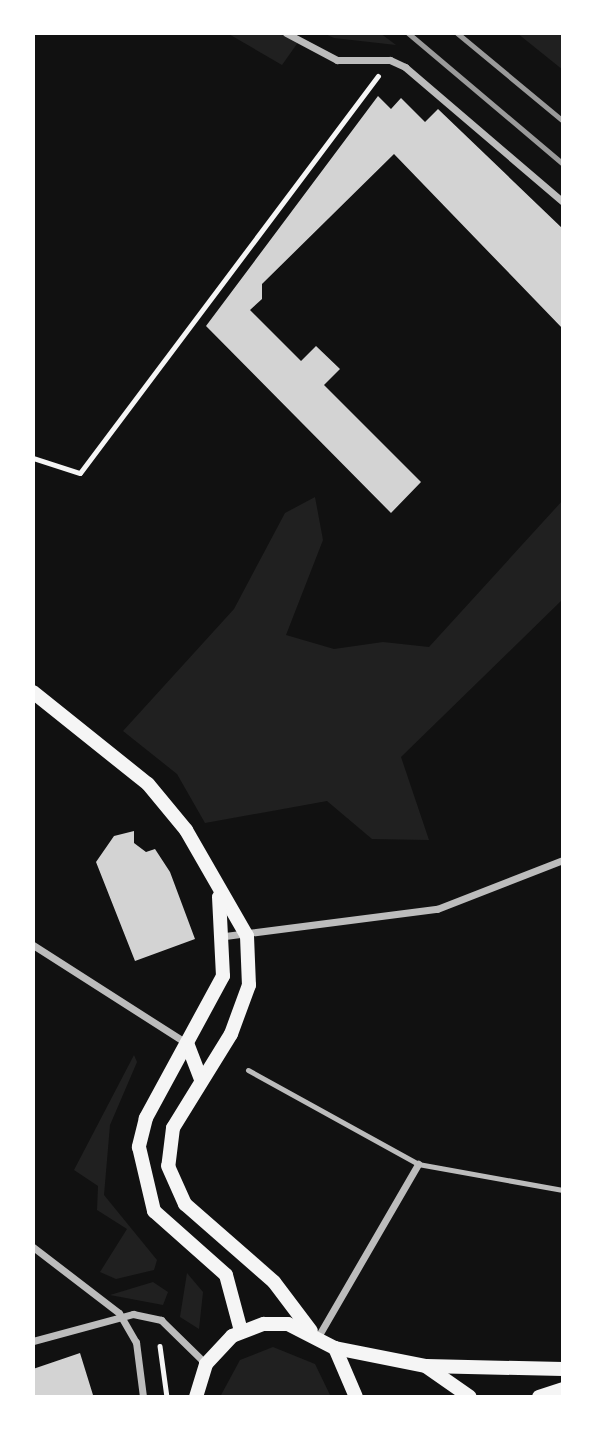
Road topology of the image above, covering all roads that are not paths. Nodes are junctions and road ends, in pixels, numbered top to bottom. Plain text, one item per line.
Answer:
1 (286, 33) edge
2 (563, 202) edge
3 (33, 692) edge
4 (563, 860) edge
5 (217, 889) junction
6 (225, 936) junction
7 (247, 936) junction
8 (33, 944) edge
9 (187, 1043) junction
10 (248, 1070) dead end
11 (201, 1080) junction
12 (418, 1164) junction
13 (563, 1190) edge
14 (33, 1247) edge
15 (119, 1313) junction
16 (241, 1331) junction
17 (315, 1333) junction
18 (33, 1341) edge
19 (335, 1348) junction
20 (206, 1364) junction
21 (426, 1366) junction
22 (563, 1369) edge
23 (563, 1389) edge
24 (144, 1397) edge
25 (196, 1397) edge
26 (356, 1397) edge
27 (470, 1397) edge
28 (539, 1397) edge

1 - 2 street
3 - 5 main road
4 - 7 street
5 - 6 main road
5 - 7 main road
6 - 7 street
6 - 9 main road
7 - 11 main road
8 - 9 street
9 - 11 main road
9 - 16 main road
10 - 12 lane
11 - 17 main road
12 - 13 lane
12 - 17 street
14 - 15 street
15 - 18 street
15 - 20 street
15 - 24 street
16 - 17 main road
16 - 20 main road
17 - 19 main road
19 - 21 main road
19 - 26 main road
20 - 25 main road
21 - 22 main road
21 - 27 main road
23 - 28 main road

